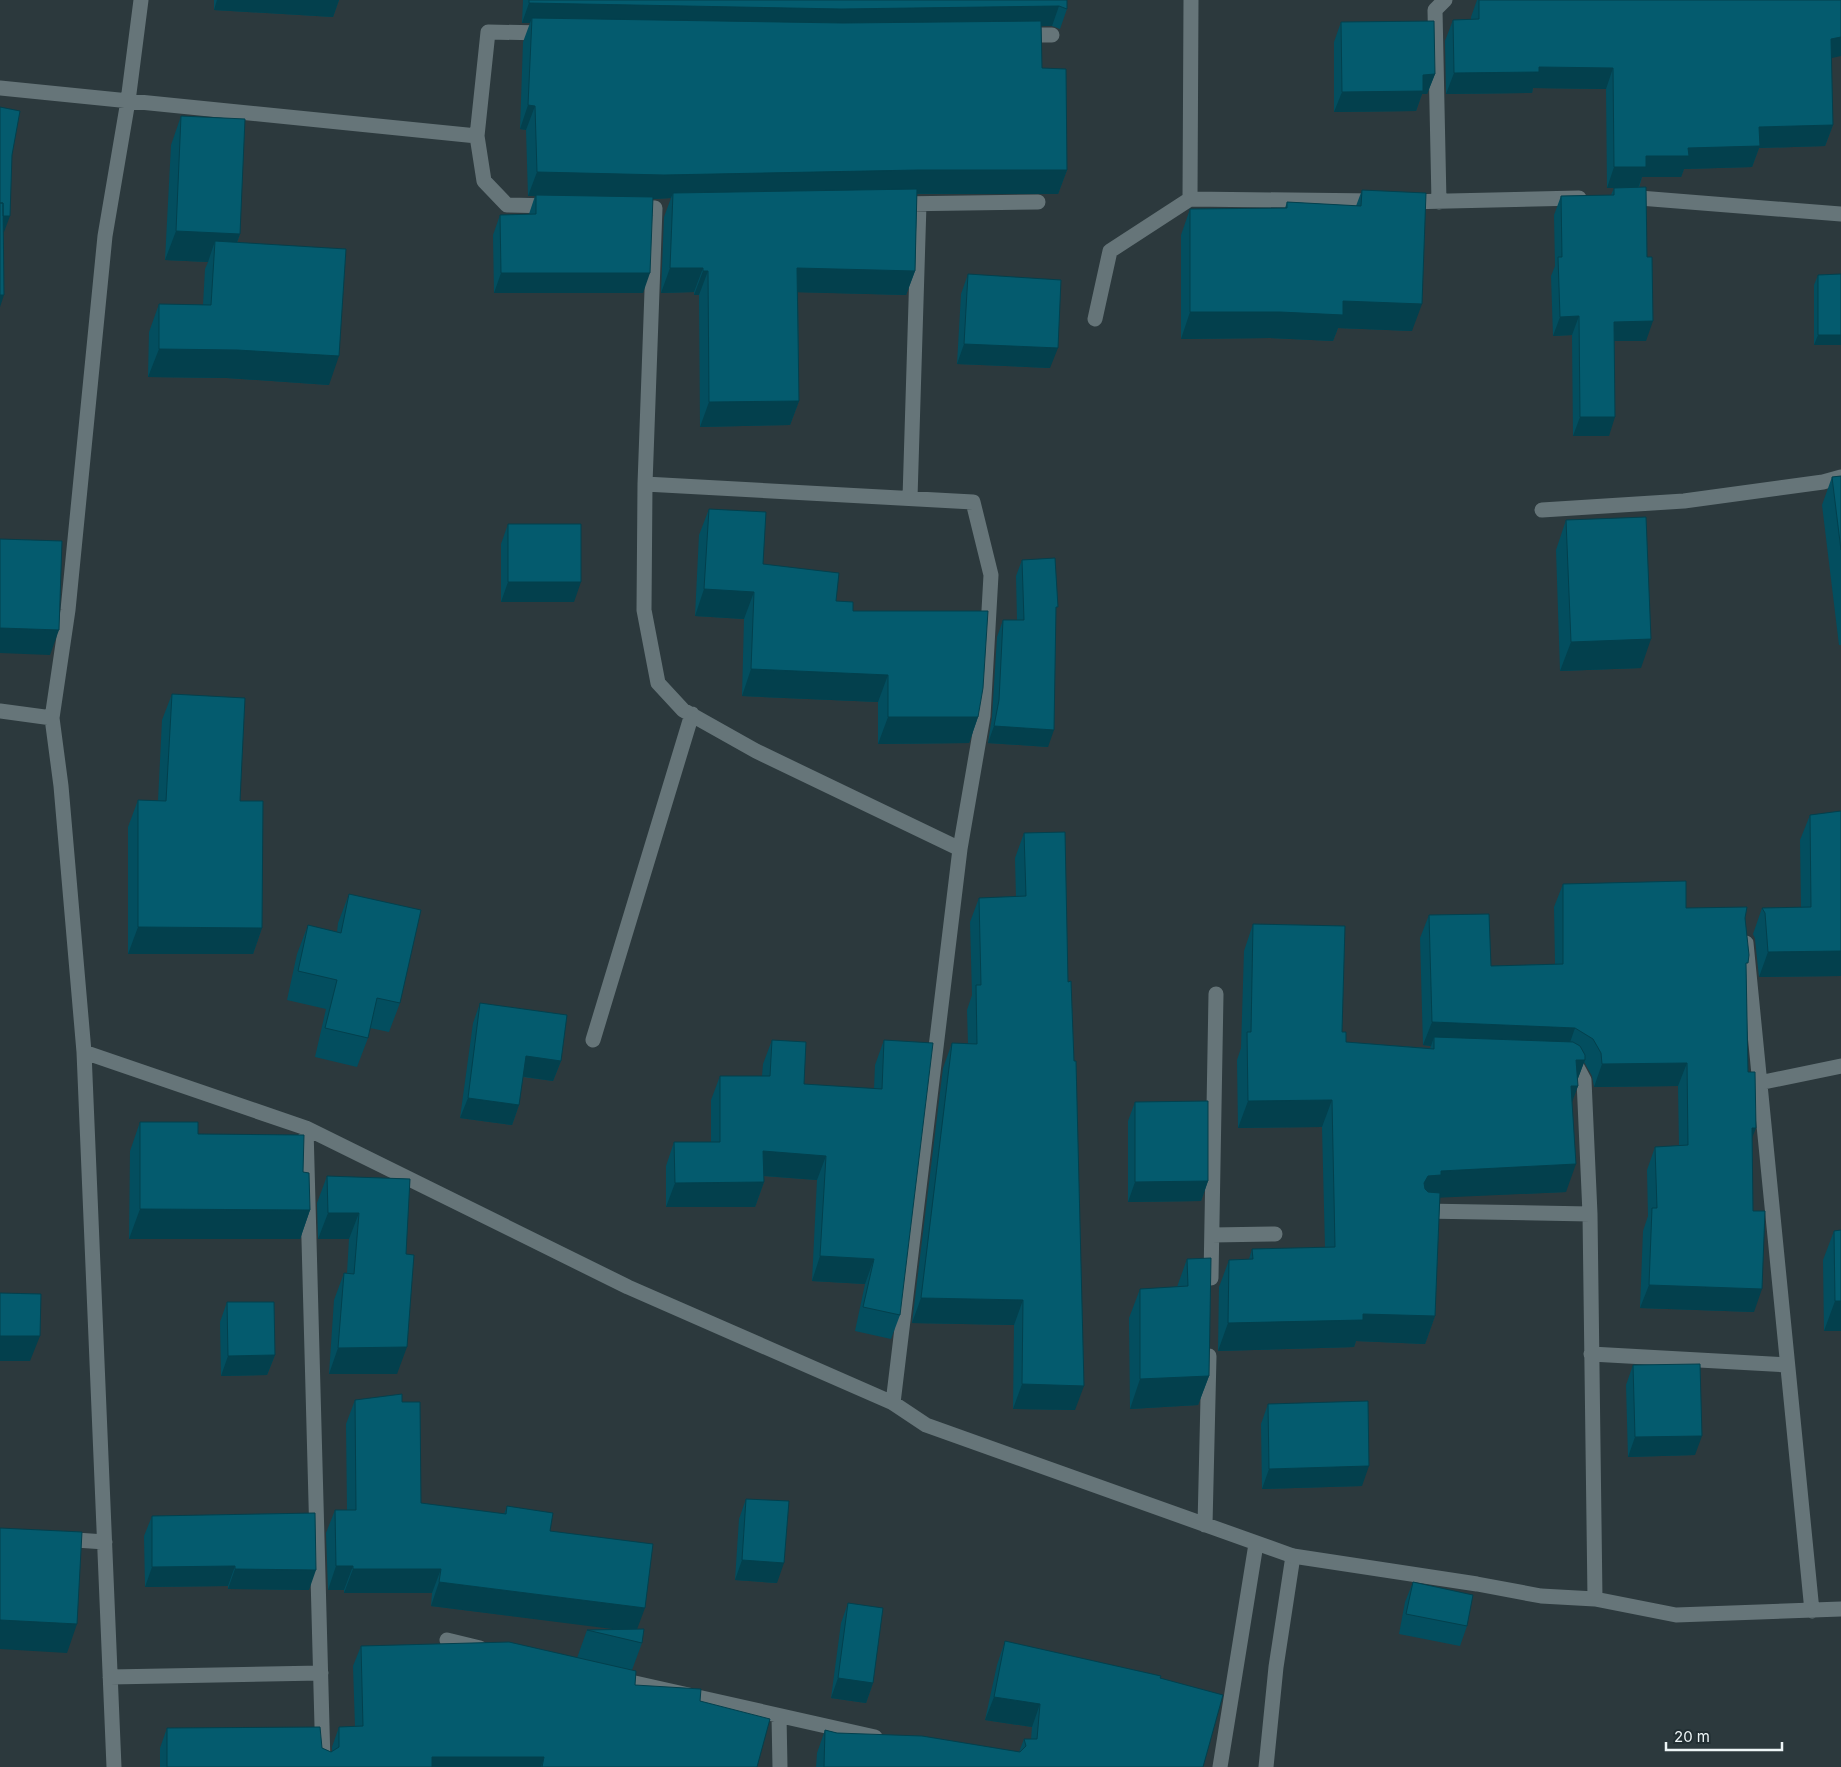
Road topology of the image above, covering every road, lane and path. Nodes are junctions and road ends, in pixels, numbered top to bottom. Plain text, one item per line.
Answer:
1 (141, 0) edge
2 (1191, 0) edge
3 (1445, 0) edge
4 (557, 33) edge
5 (1052, 35) dead end
6 (1003, 36) edge
7 (0, 88) edge
8 (128, 101) junction
9 (477, 136) junction
10 (1190, 198) junction
11 (1038, 202) dead end
12 (1440, 202) junction
13 (919, 204) junction
14 (880, 205) edge
15 (566, 206) edge
16 (616, 207) edge
17 (655, 208) junction
18 (675, 208) edge
19 (1841, 214) edge
20 (1095, 319) dead end
21 (1841, 477) edge
22 (645, 484) junction
23 (910, 498) junction
24 (1542, 510) dead end
25 (0, 711) edge
26 (692, 714) junction
27 (52, 718) junction
28 (960, 849) junction
29 (1746, 940) edge
30 (1216, 994) dead end
31 (593, 1040) dead end
32 (84, 1052) junction
33 (1556, 1060) edge
34 (1841, 1066) edge
35 (1759, 1083) junction
36 (306, 1128) junction
37 (1423, 1212) edge
38 (1590, 1214) junction
39 (1212, 1234) junction
40 (1275, 1234) dead end
41 (1210, 1293) edge
42 (1209, 1341) edge
43 (1591, 1354) junction
44 (1787, 1365) junction
45 (893, 1402) junction
46 (1205, 1525) junction
47 (48, 1538) edge
48 (105, 1542) junction
49 (1256, 1544) junction
50 (1293, 1556) junction
51 (1595, 1599) junction
52 (1841, 1609) edge
53 (1812, 1611) junction
54 (447, 1640) dead end
55 (494, 1651) edge
56 (321, 1673) junction
57 (599, 1675) edge
58 (110, 1677) junction
59 (779, 1716) junction
60 (894, 1742) edge
61 (323, 1763) edge
62 (114, 1767) edge
63 (780, 1767) edge
64 (1220, 1767) edge
65 (1266, 1767) edge

1 - 8 street
2 - 10 street
3 - 12 street
4 - 9 street
5 - 6 street
7 - 8 street
8 - 9 street
8 - 27 street
9 - 15 street
10 - 12 street
10 - 20 street
11 - 13 street
12 - 19 street
13 - 14 street
13 - 23 street
16 - 17 street
17 - 18 street
17 - 22 street
21 - 24 street
22 - 23 street
22 - 26 street
23 - 28 street
25 - 27 street
26 - 28 street
26 - 31 street
27 - 32 street
28 - 45 street
29 - 35 street
30 - 39 street
32 - 36 street
32 - 48 street
33 - 38 street
34 - 35 street
35 - 44 street
36 - 45 street
36 - 56 street
37 - 38 street
38 - 43 street
39 - 40 street
39 - 41 street
42 - 46 street
43 - 44 street
43 - 51 street
44 - 53 street
45 - 46 street
46 - 49 street
47 - 48 street
48 - 58 street
49 - 50 street
49 - 64 street
50 - 51 street
50 - 65 street
51 - 53 street
52 - 53 street
54 - 55 street
56 - 58 street
56 - 61 street
57 - 59 street
58 - 62 street
59 - 60 street
59 - 63 street

